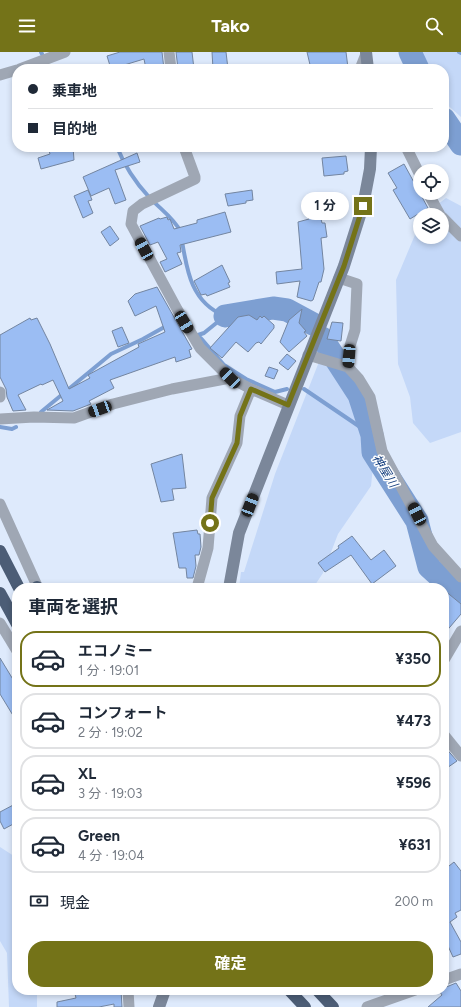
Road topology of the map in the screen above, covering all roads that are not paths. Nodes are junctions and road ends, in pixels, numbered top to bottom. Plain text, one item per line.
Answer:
1 (65, 52) edge
2 (169, 52) edge
3 (366, 53) edge
4 (34, 64) edge
5 (170, 64) edge
6 (362, 64) edge
7 (367, 64) edge
8 (12, 71) edge
9 (0, 74) edge
10 (186, 152) edge
11 (371, 152) edge
12 (408, 152) edge
13 (414, 164) edge
14 (449, 224) edge
15 (461, 236) edge
16 (339, 278) junction
17 (308, 355) junction
18 (342, 365) junction
19 (230, 378) junction
20 (251, 389) junction
21 (0, 392) edge
22 (0, 397) edge
23 (288, 405) junction
24 (0, 419) edge
25 (0, 504) edge
26 (0, 551) edge
27 (461, 577) edge
28 (16, 583) edge
29 (35, 583) edge
30 (198, 583) edge
31 (230, 583) edge
32 (0, 593) edge
33 (12, 615) edge
34 (0, 623) edge
35 (461, 631) edge
36 (12, 643) edge
37 (449, 651) edge
38 (449, 741) edge
39 (461, 756) edge
40 (461, 974) edge
41 (449, 978) edge
42 (128, 995) edge
43 (163, 995) edge
44 (294, 995) edge
45 (322, 995) edge
46 (401, 995) edge
47 (129, 1007) edge
48 (159, 1007) edge
49 (305, 1007) edge
50 (333, 1007) edge
51 (367, 1007) edge

1 - 4 street
2 - 5 street
3 - 6 street
3 - 7 street
8 - 9 street
10 - 19 street
11 - 16 street
12 - 13 street
14 - 15 street
16 - 17 street
16 - 18 street
17 - 18 street
17 - 23 street
18 - 27 street
19 - 20 street
19 - 24 street
20 - 23 street
20 - 30 street
21 - 22 street
23 - 31 street
25 - 29 street
26 - 28 highway
32 - 33 highway
34 - 36 street
35 - 37 street
38 - 39 street
40 - 41 street
42 - 47 street
43 - 48 street
44 - 49 highway
45 - 50 highway
46 - 51 street

